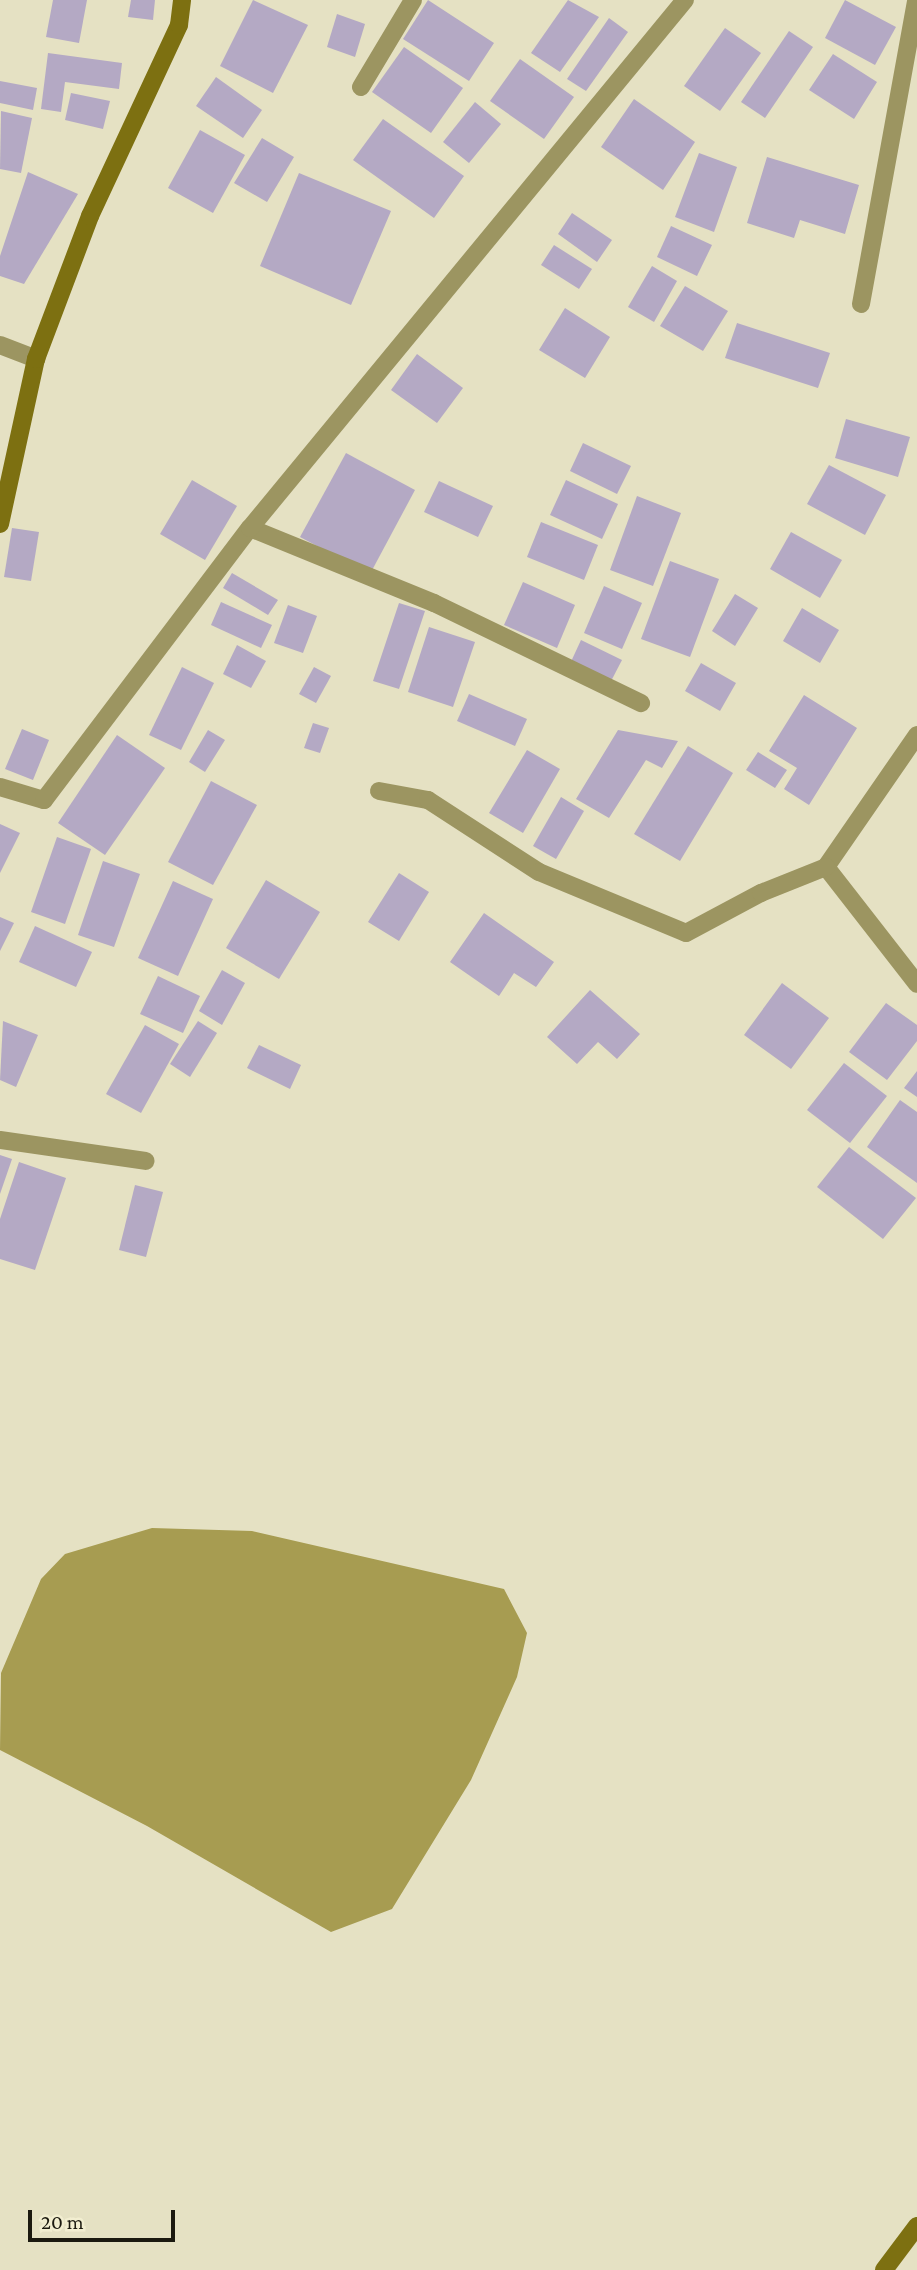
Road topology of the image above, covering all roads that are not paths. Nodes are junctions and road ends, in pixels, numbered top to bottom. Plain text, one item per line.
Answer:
1 (182, 0) edge
2 (413, 0) edge
3 (685, 0) edge
4 (916, 0) edge
5 (361, 87) dead end
6 (861, 304) dead end
7 (0, 345) edge
8 (36, 359) junction
9 (0, 524) edge
10 (250, 527) junction
11 (641, 703) dead end
12 (917, 735) edge
13 (0, 787) edge
14 (379, 791) dead end
15 (826, 867) junction
16 (917, 984) edge
17 (0, 1140) edge
18 (145, 1161) dead end
19 (917, 2227) edge
20 (884, 2270) edge

1 - 8 street
2 - 5 street
3 - 10 street
4 - 6 street
7 - 8 street
8 - 9 street
10 - 11 street
10 - 13 street
12 - 15 street
14 - 15 street
15 - 16 street
17 - 18 street
19 - 20 street

